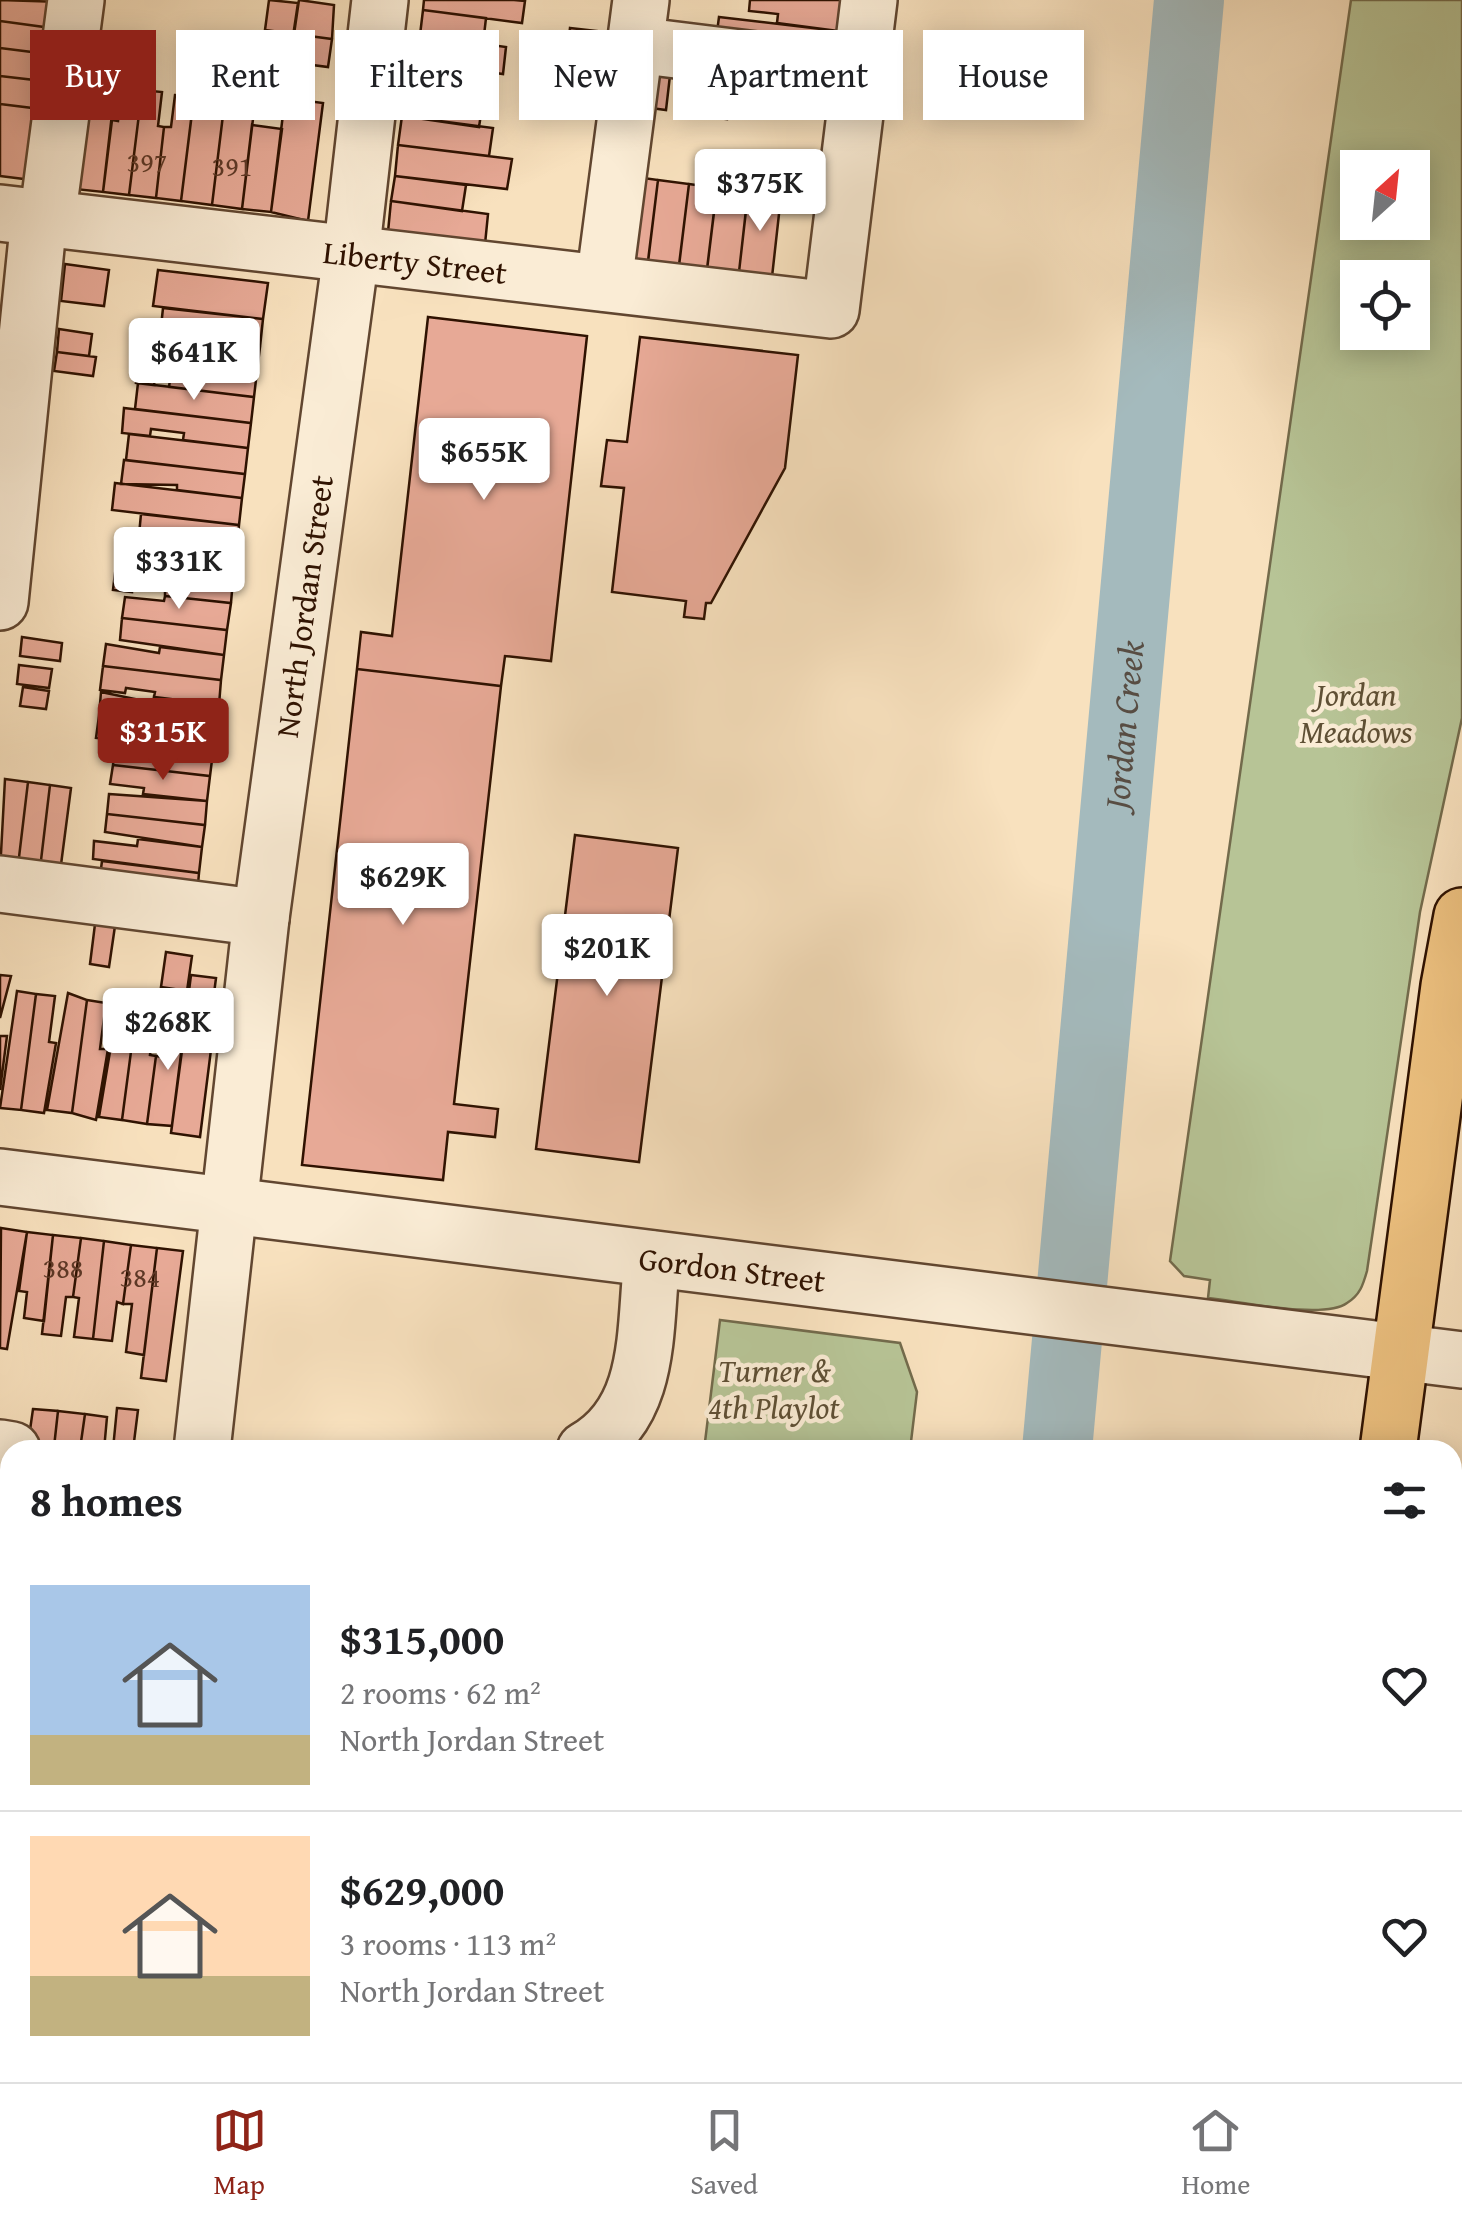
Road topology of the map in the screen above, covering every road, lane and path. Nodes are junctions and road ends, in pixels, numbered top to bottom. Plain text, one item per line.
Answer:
1 (76, 0) edge
2 (380, 0) edge
3 (869, 0) edge
4 (639, 22) edge
5 (674, 30) edge
6 (866, 30) edge
7 (856, 120) edge
8 (24, 216) edge
9 (351, 254) junction
10 (604, 283) junction
11 (0, 602) edge
12 (0, 884) edge
13 (1462, 916) edge
14 (261, 918) junction
15 (0, 1178) edge
16 (232, 1206) junction
17 (652, 1259) junction
18 (1399, 1352) junction
19 (1462, 1360) edge
20 (203, 1440) edge
21 (604, 1440) edge
22 (1389, 1440) edge

1 - 8 street
2 - 9 street, North Jordan Street
3 - 6 street
4 - 5 street
4 - 10 street
7 - 10 street, Liberty Street
8 - 9 street, Liberty Street
8 - 11 street
9 - 10 street, Liberty Street
9 - 14 street, North Jordan Street
12 - 14 street
13 - 18 main road
14 - 16 street, North Jordan Street
15 - 16 street, Gordon Street
16 - 17 street, Gordon Street
16 - 20 street, North Jordan Street
17 - 18 street, Gordon Street
17 - 21 street
18 - 19 street, Gordon Street
18 - 22 main road

